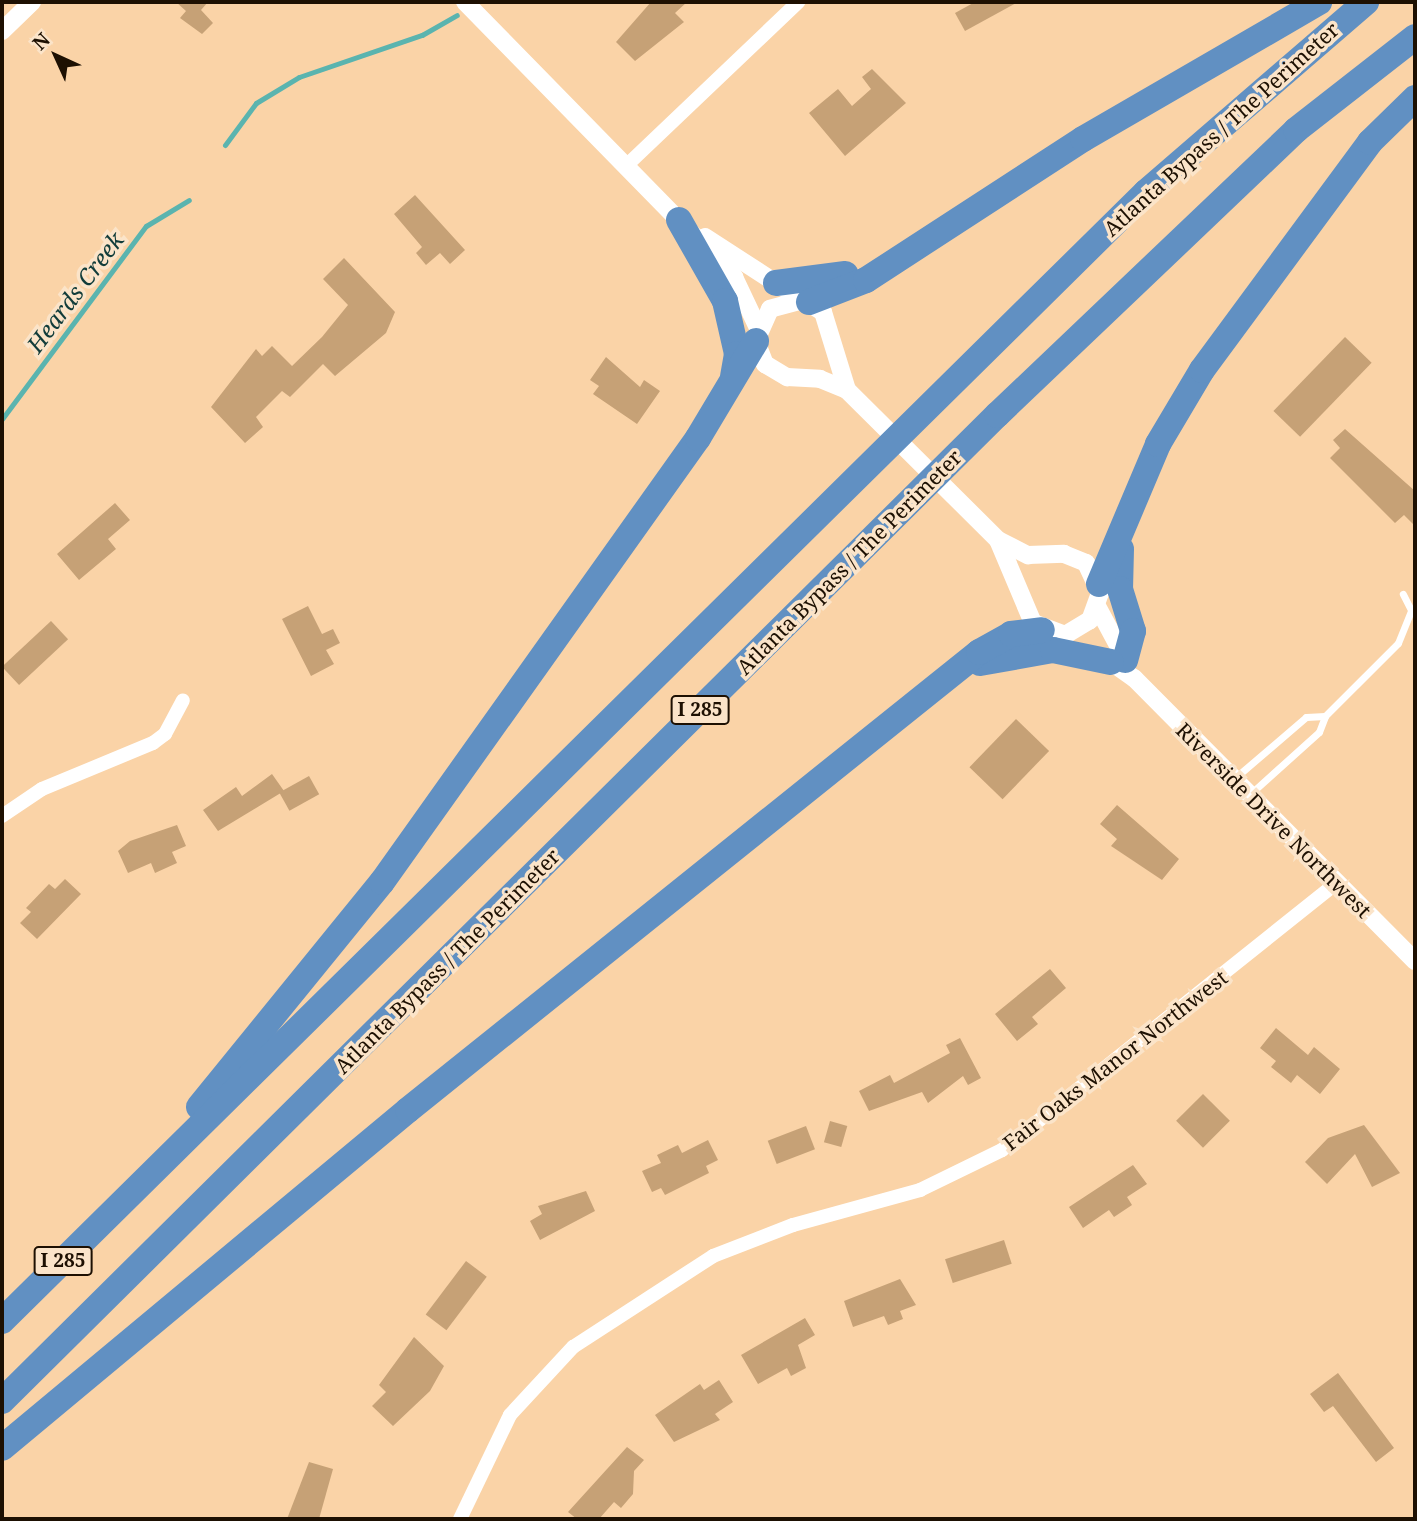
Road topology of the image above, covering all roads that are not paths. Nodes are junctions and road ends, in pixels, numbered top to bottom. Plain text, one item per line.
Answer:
1 (32, 2) edge
2 (465, 2) edge
3 (799, 2) edge
4 (1319, 2) edge
5 (1366, 2) edge
6 (2, 31) edge
7 (1415, 37) edge
8 (1415, 97) edge
9 (626, 166) junction
10 (679, 220) junction
11 (909, 250) junction
12 (776, 283) junction
13 (806, 301) junction
14 (757, 334) junction
15 (731, 387) junction
16 (852, 395) junction
17 (1126, 521) junction
18 (998, 540) junction
19 (1403, 594) dead end
20 (1098, 596) junction
21 (1053, 632) junction
22 (1123, 667) junction
23 (952, 674) junction
24 (183, 700) dead end
25 (1325, 716) junction
26 (1233, 780) junction
27 (1249, 795) junction
28 (2, 816) edge
29 (1336, 883) junction
30 (1415, 961) edge
31 (123, 1201) junction
32 (2, 1321) edge
33 (2, 1401) edge
34 (2, 1448) edge
35 (460, 1519) edge

1 - 6 street
2 - 9 street
3 - 9 street
4 - 11 highway
5 - 31 highway, Atlanta Bypass / The Perimeter / I 285
7 - 33 highway, Atlanta Bypass / The Perimeter / I 285
8 - 17 highway
9 - 10 street
10 - 12 street
10 - 14 street
10 - 15 highway
11 - 12 highway
11 - 13 highway
12 - 13 street
13 - 14 street
13 - 16 street
14 - 15 highway
14 - 16 street
15 - 31 highway
16 - 18 street
17 - 20 highway
17 - 22 highway
18 - 20 street, Riverside Drive Northwest
18 - 21 street
19 - 25 lane
20 - 21 street
20 - 22 street, Riverside Drive Northwest
21 - 22 street, Riverside Drive Northwest
21 - 23 highway
22 - 23 highway
22 - 26 street, Riverside Drive Northwest
23 - 34 highway
24 - 28 street
25 - 26 lane
25 - 27 lane
26 - 27 street, Riverside Drive Northwest
27 - 29 street, Riverside Drive Northwest
29 - 30 street, Riverside Drive Northwest
29 - 35 street, Fair Oaks Manor Northwest
31 - 32 highway, Atlanta Bypass / The Perimeter / I 285

